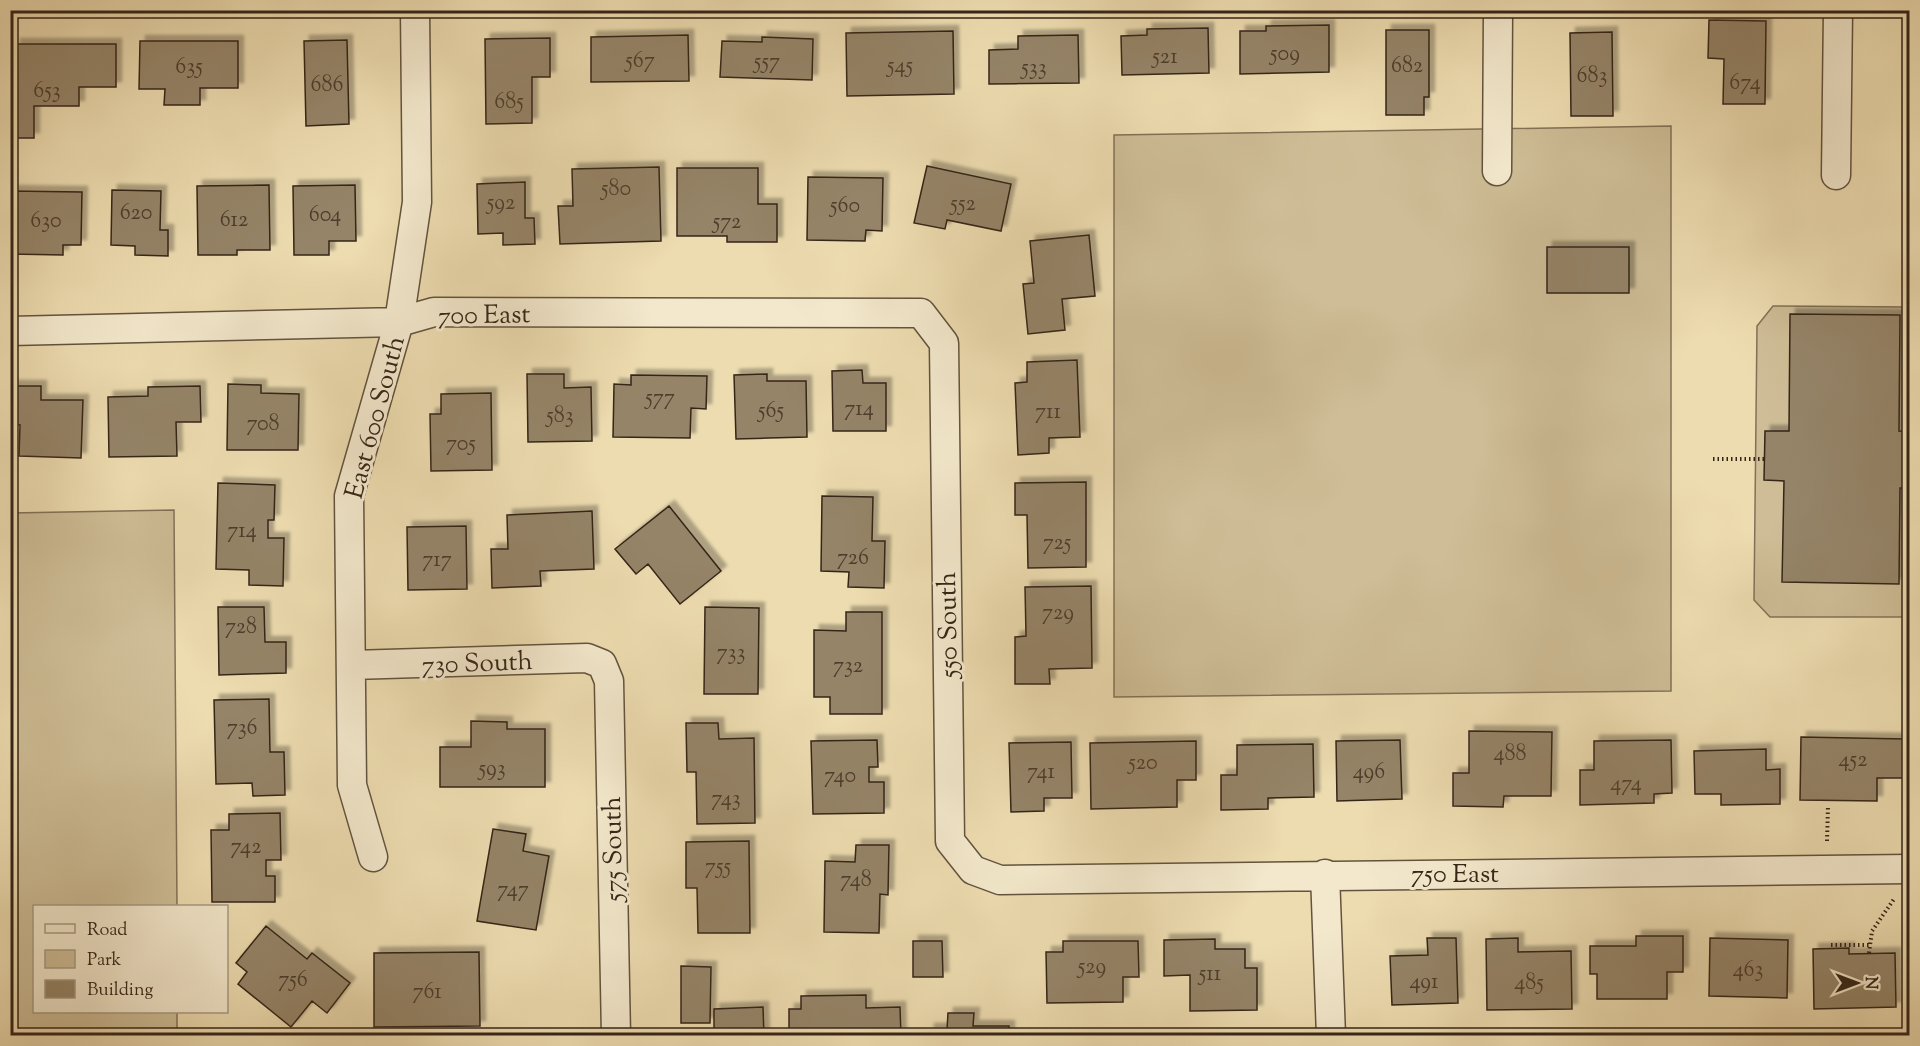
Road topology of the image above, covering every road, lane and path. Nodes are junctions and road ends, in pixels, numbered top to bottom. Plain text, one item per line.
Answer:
1 (415, 10) edge
2 (1498, 10) edge
3 (1838, 10) edge
4 (1497, 171) dead end
5 (1836, 175) dead end
6 (399, 322) junction
7 (10, 331) edge
8 (944, 343) joint
9 (1713, 459) dead end
10 (1765, 459) dead end
11 (602, 664) joint
12 (352, 665) junction
13 (1828, 806) dead end
14 (373, 857) dead end
15 (1906, 869) edge
16 (1827, 870) junction
17 (1325, 874) junction
18 (1000, 880) joint
19 (1831, 945) dead end
20 (1869, 945) junction
21 (1869, 953) dead end
22 (616, 1035) edge
23 (1331, 1035) edge

1 - 6 street, East 600 South
2 - 4 street
3 - 5 street
6 - 7 street, 700 East
6 - 8 street, 700 East
6 - 12 street, East 600 South
8 - 18 street, 550 South
9 - 10 path
11 - 12 street, 730 South
11 - 22 street, 575 South
12 - 14 street, East 600 South
13 - 16 path
15 - 16 street, 750 East
15 - 20 path
16 - 17 street, 750 East
17 - 18 street, 750 East
17 - 23 street
19 - 20 path
20 - 21 path

